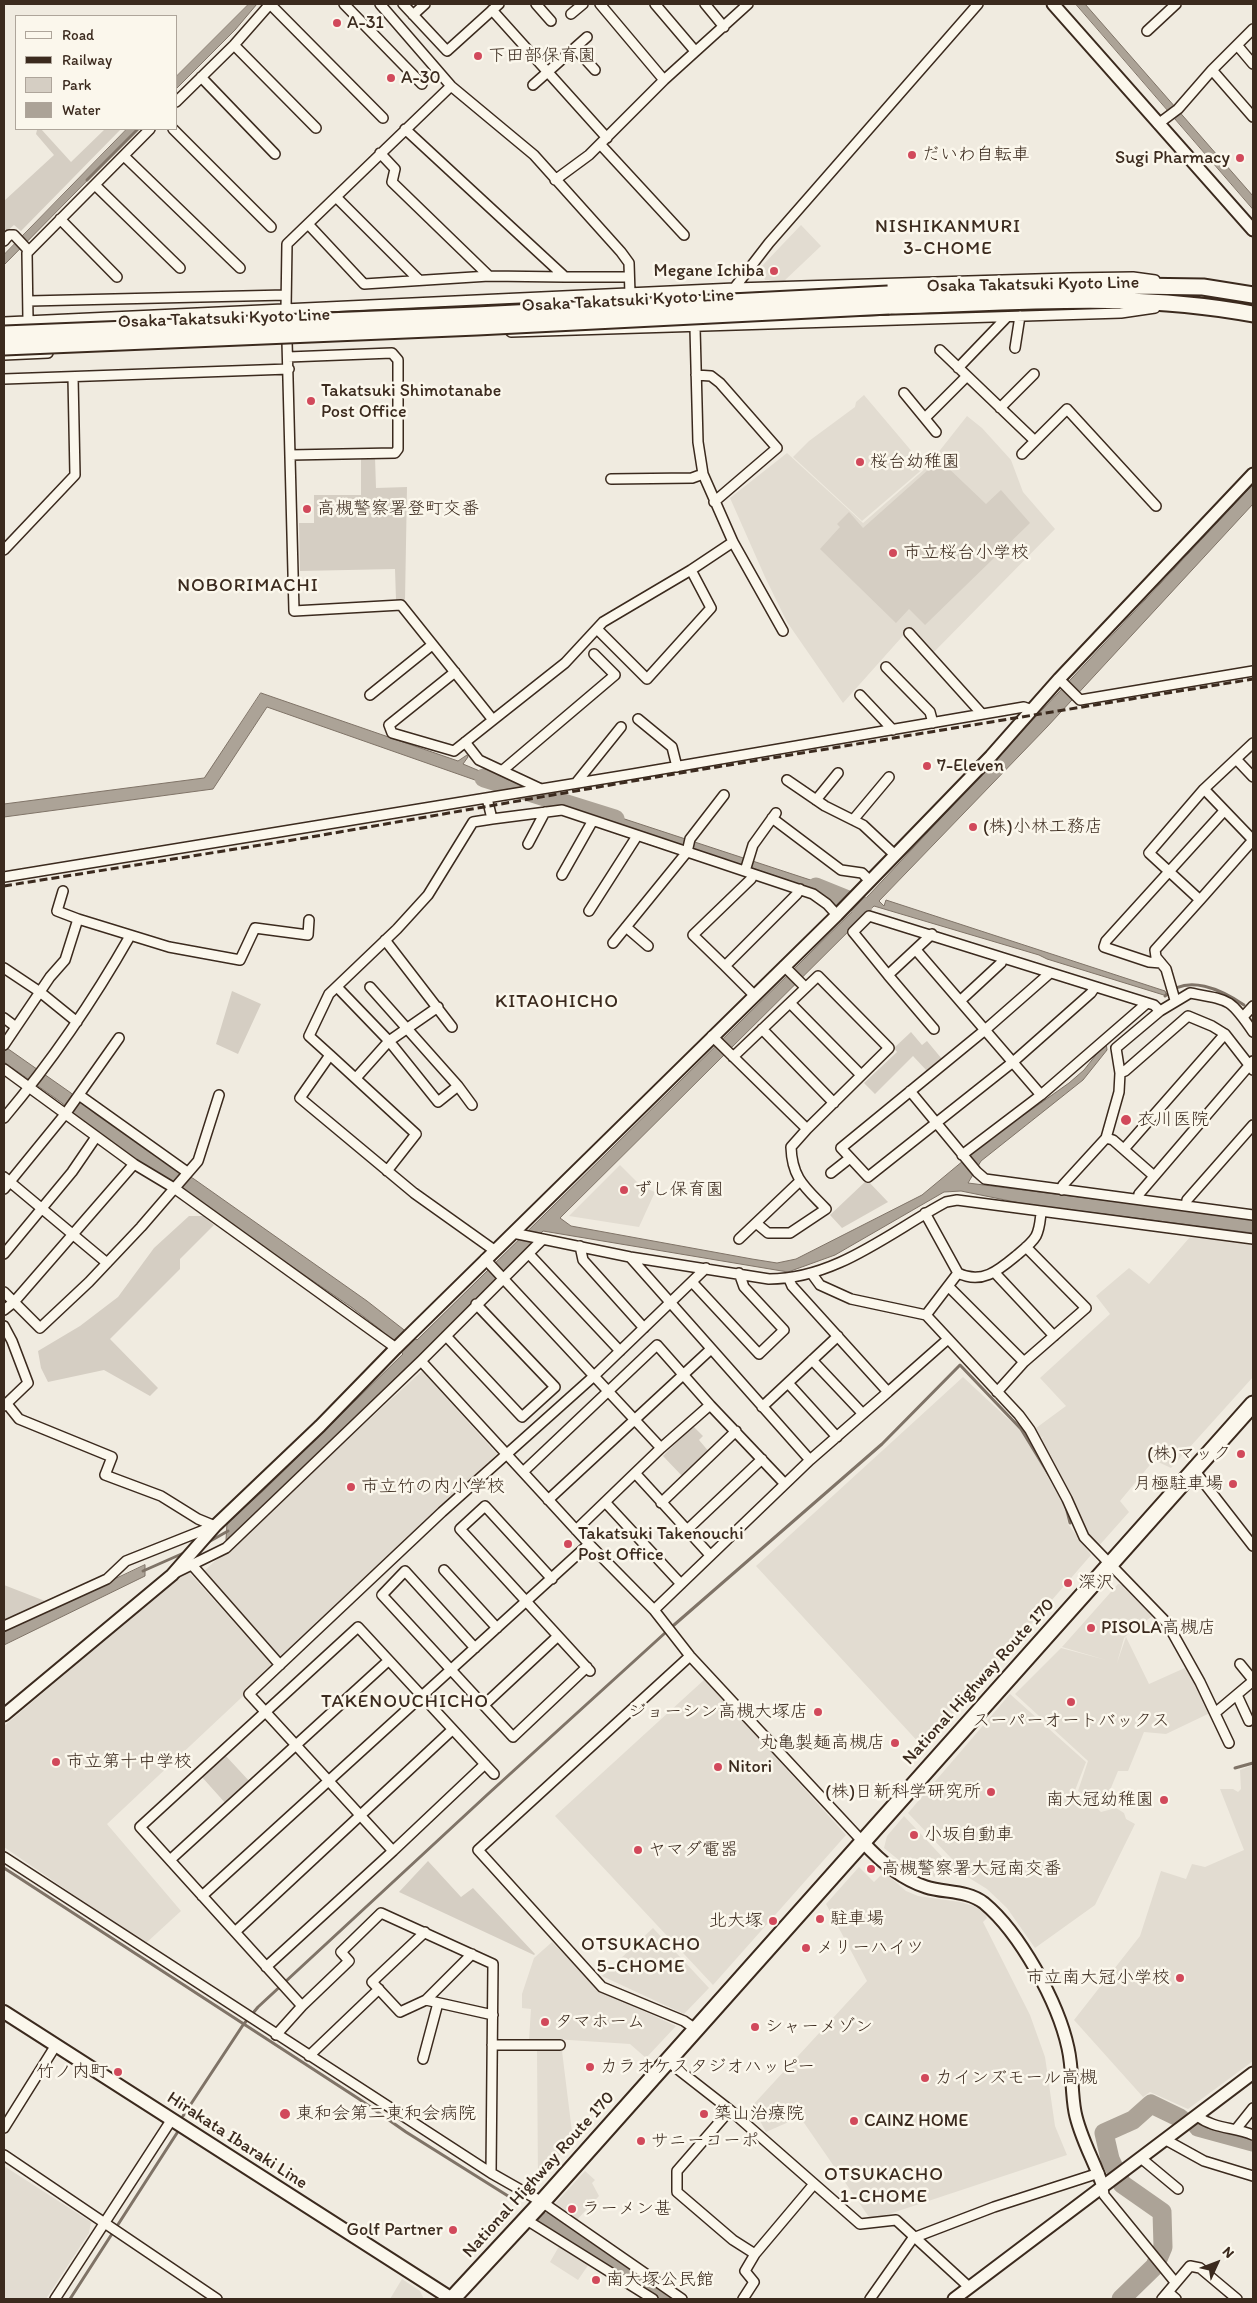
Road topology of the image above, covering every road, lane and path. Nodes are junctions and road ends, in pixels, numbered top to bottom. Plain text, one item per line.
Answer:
1 (270, 4) edge
2 (344, 4) edge
3 (380, 4) edge
4 (403, 4) edge
5 (425, 4) edge
6 (536, 4) edge
7 (583, 4) edge
8 (600, 4) edge
9 (655, 4) edge
10 (704, 4) edge
11 (748, 4) edge
12 (978, 4) edge
13 (1053, 4) edge
14 (1176, 4) edge
15 (496, 7) edge
16 (413, 14) junction
17 (571, 14) dead end
18 (551, 20) dead end
19 (724, 27) junction
20 (1253, 29) edge
21 (1148, 31) dead end
22 (587, 37) dead end
23 (234, 45) junction
24 (1237, 45) junction
25 (575, 48) junction
26 (695, 51) junction
27 (1253, 64) edge
28 (595, 70) dead end
29 (1212, 70) junction
30 (547, 72) junction
31 (202, 78) junction
32 (664, 80) junction
33 (422, 84) dead end
34 (533, 85) dead end
35 (451, 86) junction
36 (178, 100) edge
37 (1253, 117) edge
38 (383, 118) dead end
39 (1158, 124) junction
40 (316, 128) dead end
41 (405, 129) junction
42 (149, 130) edge
43 (174, 130) edge
44 (604, 141) junction
45 (380, 153) junction
46 (275, 154) dead end
47 (124, 156) junction
48 (555, 180) junction
49 (95, 185) junction
50 (336, 197) junction
51 (60, 220) junction
52 (308, 224) junction
53 (271, 227) dead end
54 (1253, 230) edge
55 (684, 235) dead end
56 (4, 241) edge
57 (29, 251) junction
58 (180, 268) dead end
59 (240, 268) dead end
60 (489, 276) junction
61 (117, 277) dead end
62 (565, 277) junction
63 (629, 277) junction
64 (419, 280) junction
65 (1203, 286) junction
66 (735, 288) junction
67 (630, 294) junction
68 (286, 295) junction
69 (1253, 295) edge
70 (889, 300) junction
71 (29, 301) junction
72 (1186, 303) junction
73 (286, 309) junction
74 (1253, 314) edge
75 (1020, 316) junction
76 (1006, 317) junction
77 (28, 320) junction
78 (4, 322) edge
79 (695, 328) junction
80 (4, 334) edge
81 (287, 341) junction
82 (4, 347) edge
83 (1015, 348) dead end
84 (940, 350) dead end
85 (4, 355) edge
86 (288, 357) junction
87 (958, 368) junction
88 (288, 370) junction
89 (1034, 374) dead end
90 (696, 375) junction
91 (967, 376) junction
92 (73, 377) junction
93 (4, 379) edge
94 (904, 394) dead end
95 (1000, 408) junction
96 (925, 418) junction
97 (936, 432) dead end
98 (1035, 441) junction
99 (1022, 454) dead end
100 (290, 455) junction
101 (703, 474) junction
102 (1253, 474) edge
103 (611, 479) dead end
104 (714, 502) junction
105 (1156, 506) dead end
106 (733, 542) junction
107 (4, 550) edge
108 (691, 570) junction
109 (597, 628) junction
110 (783, 631) dead end
111 (909, 633) dead end
112 (432, 644) junction
113 (594, 654) dead end
114 (886, 667) dead end
115 (1253, 671) edge
116 (455, 672) junction
117 (1062, 682) junction
118 (370, 695) dead end
119 (860, 695) dead end
120 (1032, 710) junction
121 (982, 714) junction
122 (638, 719) dead end
123 (493, 720) junction
124 (933, 723) junction
125 (621, 727) dead end
126 (893, 730) junction
127 (465, 742) junction
128 (1253, 743) edge
129 (1236, 759) junction
130 (677, 767) junction
131 (503, 770) junction
132 (838, 773) dead end
133 (889, 777) dead end
134 (1253, 777) edge
135 (787, 780) dead end
136 (576, 784) junction
137 (1204, 789) junction
138 (536, 790) junction
139 (724, 795) dead end
140 (487, 798) junction
141 (816, 800) junction
142 (1224, 811) junction
143 (545, 812) junction
144 (492, 819) junction
145 (853, 820) junction
146 (592, 822) junction
147 (637, 836) junction
148 (528, 844) dead end
149 (687, 851) junction
150 (895, 855) junction
151 (748, 868) junction
152 (1170, 873) junction
153 (562, 875) dead end
154 (4, 877) edge
155 (870, 881) junction
156 (800, 889) junction
157 (63, 891) dead end
158 (1200, 900) junction
159 (589, 911) dead end
160 (837, 915) junction
161 (78, 919) junction
162 (309, 920) dead end
163 (626, 927) junction
164 (932, 934) junction
165 (130, 936) junction
166 (385, 940) junction
167 (613, 943) dead end
168 (648, 946) dead end
169 (916, 950) junction
170 (1003, 958) junction
171 (1161, 963) junction
172 (725, 966) junction
173 (4, 968) edge
174 (786, 968) junction
175 (1050, 973) junction
176 (888, 975) junction
177 (803, 985) junction
178 (370, 986) dead end
179 (336, 987) junction
180 (1095, 987) junction
181 (40, 992) junction
182 (754, 996) junction
183 (1174, 999) junction
184 (960, 1001) junction
185 (790, 1003) junction
186 (1147, 1003) junction
187 (1253, 1006) edge
188 (438, 1007) junction
189 (1160, 1011) junction
190 (1243, 1017) junction
191 (4, 1018) edge
192 (77, 1022) junction
193 (16, 1027) junction
194 (452, 1027) dead end
195 (408, 1029) junction
196 (934, 1029) dead end
197 (762, 1030) junction
198 (985, 1030) junction
199 (1253, 1032) edge
200 (1225, 1034) junction
201 (119, 1038) dead end
202 (714, 1038) junction
203 (389, 1041) junction
204 (4, 1044) edge
205 (330, 1055) junction
206 (731, 1055) junction
207 (1013, 1062) junction
208 (1252, 1066) edge
209 (4, 1069) edge
210 (1120, 1073) junction
211 (861, 1076) junction
212 (356, 1078) junction
213 (458, 1086) junction
214 (30, 1088) junction
215 (910, 1091) junction
216 (79, 1095) junction
217 (219, 1095) dead end
218 (1041, 1095) junction
219 (834, 1102) junction
220 (472, 1105) dead end
221 (66, 1113) junction
222 (4, 1118) edge
223 (936, 1124) junction
224 (1253, 1125) edge
225 (806, 1129) junction
226 (96, 1137) junction
227 (1106, 1138) junction
228 (1124, 1149) junction
229 (964, 1156) junction
230 (850, 1158) junction
231 (134, 1164) junction
232 (386, 1171) junction
233 (187, 1172) junction
234 (831, 1173) dead end
235 (1154, 1176) junction
236 (800, 1181) junction
237 (6, 1182) edge
238 (174, 1188) junction
239 (1062, 1190) junction
240 (1138, 1198) junction
241 (1186, 1206) junction
242 (42, 1210) junction
243 (925, 1213) junction
244 (1041, 1213) junction
245 (1253, 1215) edge
246 (756, 1222) junction
247 (517, 1234) junction
248 (74, 1235) junction
249 (542, 1239) junction
250 (739, 1239) dead end
251 (1253, 1239) edge
252 (580, 1246) junction
253 (1026, 1247) junction
254 (494, 1250) junction
255 (4, 1254) edge
256 (528, 1254) junction
257 (630, 1257) junction
258 (107, 1263) junction
259 (488, 1263) junction
260 (706, 1268) junction
261 (739, 1273) junction
262 (958, 1273) junction
263 (996, 1273) junction
264 (812, 1274) junction
265 (502, 1278) junction
266 (789, 1279) junction
267 (692, 1282) junction
268 (948, 1286) junction
269 (4, 1292) edge
270 (14, 1302) junction
271 (670, 1303) junction
272 (476, 1304) junction
273 (4, 1310) edge
274 (926, 1315) junction
275 (4, 1326) edge
276 (644, 1328) junction
277 (446, 1336) junction
278 (838, 1336) junction
279 (1054, 1336) junction
280 (948, 1338) junction
281 (12, 1341) junction
282 (4, 1346) edge
283 (396, 1348) junction
284 (711, 1349) junction
285 (620, 1351) junction
286 (812, 1360) junction
287 (421, 1361) junction
288 (1024, 1362) junction
289 (683, 1374) junction
290 (594, 1376) junction
291 (788, 1383) junction
292 (608, 1391) junction
293 (888, 1392) junction
294 (997, 1392) junction
295 (1253, 1404) edge
296 (5, 1405) edge
297 (710, 1405) junction
298 (762, 1407) junction
299 (863, 1414) junction
300 (634, 1420) junction
301 (736, 1431) junction
302 (837, 1437) junction
303 (661, 1448) junction
304 (508, 1455) junction
305 (762, 1459) junction
306 (810, 1460) junction
307 (1194, 1470) junction
308 (523, 1472) junction
309 (635, 1473) junction
310 (785, 1484) junction
311 (548, 1500) junction
312 (605, 1502) junction
313 (662, 1503) junction
314 (215, 1526) junction
315 (576, 1530) junction
316 (687, 1530) junction
317 (589, 1544) junction
318 (1253, 1546) edge
319 (710, 1555) junction
320 (192, 1565) junction
321 (1109, 1565) junction
322 (444, 1570) dead end
323 (172, 1575) junction
324 (552, 1579) junction
325 (681, 1584) junction
326 (526, 1603) junction
327 (654, 1610) junction
328 (4, 1626) edge
329 (497, 1628) junction
330 (558, 1636) junction
331 (475, 1648) junction
332 (690, 1656) junction
333 (388, 1661) junction
334 (1240, 1664) dead end
335 (280, 1665) junction
336 (451, 1668) junction
337 (1253, 1680) edge
338 (1237, 1695) junction
339 (420, 1696) junction
340 (484, 1705) junction
341 (264, 1711) junction
342 (1215, 1713) junction
343 (4, 1715) edge
344 (1249, 1721) dead end
345 (452, 1730) junction
346 (1229, 1743) dead end
347 (297, 1746) junction
348 (485, 1764) junction
349 (494, 1774) dead end
350 (328, 1781) junction
351 (361, 1816) junction
352 (862, 1841) junction
353 (393, 1850) junction
354 (4, 1857) edge
355 (170, 1860) junction
356 (202, 1896) junction
357 (235, 1932) junction
358 (425, 1932) junction
359 (472, 1954) junction
360 (266, 1967) junction
361 (379, 1990) junction
362 (426, 2000) junction
363 (438, 2003) junction
364 (302, 2006) junction
365 (4, 2012) edge
366 (493, 2015) junction
367 (694, 2028) junction
368 (276, 2035) junction
369 (56, 2045) junction
370 (492, 2045) junction
371 (560, 2045) dead end
372 (309, 2056) junction
373 (423, 2059) dead end
374 (666, 2060) junction
375 (1253, 2073) edge
376 (1253, 2108) edge
377 (730, 2110) junction
378 (1197, 2116) junction
379 (172, 2119) junction
380 (4, 2128) edge
381 (1237, 2128) junction
382 (1253, 2135) edge
383 (1166, 2140) junction
384 (4, 2155) edge
385 (1142, 2159) junction
386 (491, 2173) junction
387 (1099, 2173) junction
388 (1253, 2176) edge
389 (814, 2184) junction
390 (1103, 2187) junction
391 (1178, 2189) dead end
392 (542, 2202) junction
393 (525, 2219) junction
394 (104, 2221) junction
395 (913, 2238) junction
396 (755, 2254) junction
397 (1175, 2282) junction
398 (969, 2287) junction
399 (1168, 2292) junction
400 (214, 2298) edge
401 (55, 2299) edge
402 (452, 2299) edge
403 (653, 2299) edge
404 (682, 2299) edge
405 (743, 2299) edge
406 (870, 2299) edge
407 (954, 2299) edge
408 (1162, 2299) edge
409 (1176, 2299) edge
410 (1237, 2299) edge

1 - 23 street
1 - 38 street
2 - 33 street
3 - 35 street
4 - 16 street
5 - 16 street
6 - 18 street
7 - 17 street
8 - 32 street
9 - 26 street
10 - 19 street
11 - 19 street
12 - 66 street
13 - 39 street
14 - 21 street
15 - 16 street
15 - 30 street
19 - 26 street
20 - 24 street
22 - 25 street
23 - 31 street
23 - 40 street
24 - 27 street
24 - 29 street
25 - 28 street
25 - 30 street
26 - 32 street
29 - 37 street
29 - 39 street
30 - 34 street
30 - 44 street
31 - 36 street
31 - 46 street
32 - 44 street
35 - 41 street
35 - 48 street
39 - 54 street
41 - 45 street
41 - 62 street
42 - 47 street
43 - 53 street
44 - 48 street
44 - 55 street
45 - 50 street
45 - 60 street
47 - 49 street
47 - 59 street
48 - 63 street
49 - 51 street
49 - 58 street
50 - 52 street
50 - 64 street
51 - 57 street
51 - 61 street
52 - 64 street
52 - 68 street
56 - 57 street
57 - 71 street
60 - 62 street
60 - 64 street
62 - 63 street
63 - 67 street
65 - 66 street
65 - 69 main road, Osaka Takatsuki Kyoto Line
65 - 70 main road, Osaka Takatsuki Kyoto Line
66 - 67 street
66 - 79 street
67 - 73 street
68 - 71 street
68 - 73 street
70 - 72 main road, Osaka Takatsuki Kyoto Line
70 - 80 main road, Osaka Takatsuki Kyoto Line, bridge
70 - 82 main road, Osaka Takatsuki Kyoto Line, bridge
71 - 77 street
72 - 74 main road, Osaka Takatsuki Kyoto Line
72 - 75 street
73 - 77 street
75 - 76 street
75 - 83 street
76 - 79 street
76 - 87 street
77 - 78 street
79 - 81 street
79 - 90 street
81 - 85 street
81 - 86 street
84 - 87 street
86 - 88 street
86 - 100 street
87 - 91 street
88 - 92 street
88 - 100 street
89 - 95 street
90 - 101 street
90 - 104 street
91 - 95 street
91 - 96 street
92 - 93 street
92 - 107 street
94 - 96 street
95 - 98 street
96 - 97 street
98 - 99 street
98 - 105 street
100 - 112 street
101 - 103 street
101 - 104 street
102 - 117 street
104 - 106 street
106 - 108 street
106 - 110 street
108 - 109 street
108 - 109 street
109 - 123 street
111 - 121 street
112 - 116 street
112 - 118 street
113 - 131 street
114 - 124 street
115 - 117 street
116 - 123 street
116 - 127 street
117 - 120 street
119 - 126 street
120 - 121 street
120 - 150 street
121 - 124 street
122 - 130 street
123 - 127 street
124 - 126 street
125 - 136 street
126 - 130 street
127 - 131 street
128 - 129 street
129 - 134 street
129 - 137 street
130 - 136 street
131 - 138 street
132 - 141 street
133 - 145 street
135 - 141 street
136 - 138 street
137 - 142 street
137 - 152 street
138 - 140 street
139 - 149 street
140 - 144 street
140 - 154 street
141 - 145 street
142 - 152 street
142 - 158 street
143 - 144 street
143 - 146 street
143 - 148 street
144 - 166 street
145 - 150 street
146 - 147 street
146 - 153 street
147 - 149 street
147 - 159 street
149 - 151 street
149 - 163 street
150 - 155 street
151 - 155 street
151 - 156 street
151 - 172 street
152 - 158 street
152 - 171 street
155 - 160 street
156 - 160 street
156 - 172 street
157 - 161 street
158 - 171 street
160 - 174 street
161 - 165 street
161 - 181 street
162 - 165 street
163 - 167 street
163 - 168 street
164 - 169 street
164 - 170 street
164 - 176 street
165 - 192 street
166 - 179 street
166 - 188 street
169 - 176 street
169 - 184 street
170 - 175 street
170 - 184 street
171 - 183 street
172 - 182 street
173 - 181 street
174 - 177 street
174 - 182 street
175 - 180 street
175 - 198 street
176 - 196 street
177 - 185 street
177 - 211 street
178 - 195 street
179 - 203 street
179 - 205 street
180 - 186 street
180 - 207 street
181 - 192 street
181 - 193 street
182 - 202 street
183 - 189 street
183 - 190 street
184 - 198 street
185 - 197 street
185 - 211 street
186 - 189 street
186 - 218 street
187 - 190 street
188 - 194 street
188 - 195 street
189 - 210 street
190 - 199 street
191 - 193 street
192 - 214 street
193 - 204 street
195 - 203 street
195 - 213 street
197 - 206 street
197 - 219 street
198 - 207 street
198 - 215 street
200 - 208 street
200 - 210 street
200 - 228 street
201 - 216 street
202 - 206 street
202 - 247 street
203 - 212 street
203 - 213 street
205 - 212 street
205 - 232 street
206 - 225 street
207 - 218 street
207 - 223 street
208 - 235 street
209 - 214 street
210 - 227 street
211 - 219 street
212 - 232 street
213 - 220 street
214 - 221 street
214 - 222 street
215 - 223 street
215 - 230 street
216 - 221 street
216 - 233 street
217 - 233 street
218 - 229 street
219 - 225 street
221 - 226 street
221 - 237 street
223 - 229 street
223 - 230 street
224 - 241 street
225 - 236 street
226 - 231 street
226 - 242 street
227 - 228 street
227 - 239 street
228 - 235 street
229 - 239 street
230 - 234 street
231 - 238 street
231 - 248 street
232 - 254 street
233 - 238 street
235 - 240 street
236 - 246 street
236 - 246 street
237 - 242 street
238 - 258 street
238 - 283 street
239 - 240 street
240 - 241 street
241 - 245 street
242 - 248 street
242 - 255 street
243 - 244 street
243 - 262 street
243 - 264 street
244 - 251 street
244 - 253 street
246 - 250 street
247 - 249 street
247 - 254 street
248 - 258 street
248 - 270 street
249 - 252 street
249 - 256 street
252 - 257 street
252 - 276 street
253 - 263 street
253 - 279 street
254 - 259 street
256 - 265 street
256 - 285 street
257 - 260 street
257 - 271 street
258 - 270 street
259 - 265 street
259 - 283 street
260 - 261 street
260 - 267 street
261 - 266 street
261 - 267 street
262 - 263 street
262 - 268 street
263 - 279 street
264 - 266 street
264 - 274 street
265 - 272 street
265 - 290 street
266 - 278 street
267 - 271 street
268 - 274 street
268 - 288 street
269 - 270 street
270 - 273 street
271 - 276 street
271 - 284 street
272 - 277 street
272 - 277 street
274 - 280 street
275 - 281 street
276 - 285 street
277 - 287 street
278 - 286 street
278 - 293 street
279 - 288 street
280 - 293 street
280 - 294 street
281 - 282 street
281 - 296 street
283 - 314 street
284 - 289 street
284 - 298 street
285 - 290 street
286 - 291 street
286 - 299 street
287 - 304 street
287 - 320 street
288 - 294 street
289 - 292 street
289 - 297 street
289 - 300 street
290 - 292 street
290 - 304 street
291 - 298 street
291 - 302 street
292 - 300 street
292 - 308 street
293 - 299 street
294 - 321 street
295 - 307 main road, National Highway Route 170
296 - 314 street
297 - 301 street
297 - 303 street
298 - 306 street
299 - 302 street
300 - 303 street
300 - 311 street
301 - 305 street
301 - 313 street
302 - 306 street
303 - 309 street
304 - 308 street
304 - 335 street
305 - 310 street
305 - 316 street
306 - 310 street
307 - 318 street
307 - 321 main road, National Highway Route 170
308 - 311 street
309 - 312 street
309 - 313 street
310 - 319 street
311 - 315 street
312 - 315 street
312 - 325 street
313 - 316 street
314 - 323 street
314 - 328 street
315 - 317 street
316 - 319 street
317 - 324 street
317 - 327 street
319 - 325 street
320 - 323 street
320 - 335 street
321 - 342 street
321 - 352 main road, National Highway Route 170
322 - 329 street
323 - 343 street
324 - 326 street
324 - 326 street
325 - 327 street
326 - 329 street
326 - 330 street
327 - 332 street
329 - 331 street
330 - 340 street
330 - 340 street
331 - 336 street
331 - 336 street
332 - 352 street
332 - 367 street
333 - 339 street
333 - 341 street
333 - 347 street
334 - 337 street
335 - 341 street
336 - 339 street
336 - 340 street
337 - 338 street
338 - 342 street
338 - 344 street
339 - 345 street
339 - 350 street
341 - 347 street
341 - 355 street
342 - 346 street
345 - 348 street
345 - 351 street
347 - 350 street
347 - 355 street
348 - 349 street
348 - 353 street
350 - 351 street
350 - 356 street
351 - 353 street
351 - 357 street
352 - 367 main road, National Highway Route 170
352 - 387 street
353 - 360 street
354 - 368 street
355 - 356 street
356 - 357 street
357 - 360 street
358 - 359 street
358 - 361 street
358 - 364 street
359 - 362 street
359 - 366 street
360 - 364 street
361 - 362 street
361 - 372 street
362 - 363 street
363 - 366 street
363 - 373 street
364 - 368 street
365 - 369 main road, Hirakata Ibaraki Line
366 - 370 street
367 - 374 main road, National Highway Route 170
368 - 372 street
369 - 379 main road, Hirakata Ibaraki Line
369 - 380 street
370 - 371 street
370 - 386 street
372 - 386 street
374 - 377 street
374 - 392 main road, National Highway Route 170
375 - 378 street
376 - 381 street
377 - 389 street
377 - 396 street
378 - 381 street
378 - 383 street
379 - 394 street
379 - 402 main road, Hirakata Ibaraki Line
381 - 382 street
383 - 385 street
383 - 388 street
384 - 394 street
385 - 390 street
385 - 391 street
386 - 392 street
387 - 390 street
387 - 395 street
389 - 395 street
389 - 396 street
390 - 397 street
390 - 398 street
392 - 393 main road, National Highway Route 170
392 - 404 street
393 - 402 main road, National Highway Route 170
393 - 403 street
394 - 400 street
394 - 401 street
395 - 398 street
395 - 406 street
396 - 405 street
397 - 399 street
397 - 410 street
398 - 407 street
399 - 408 street
399 - 409 street

